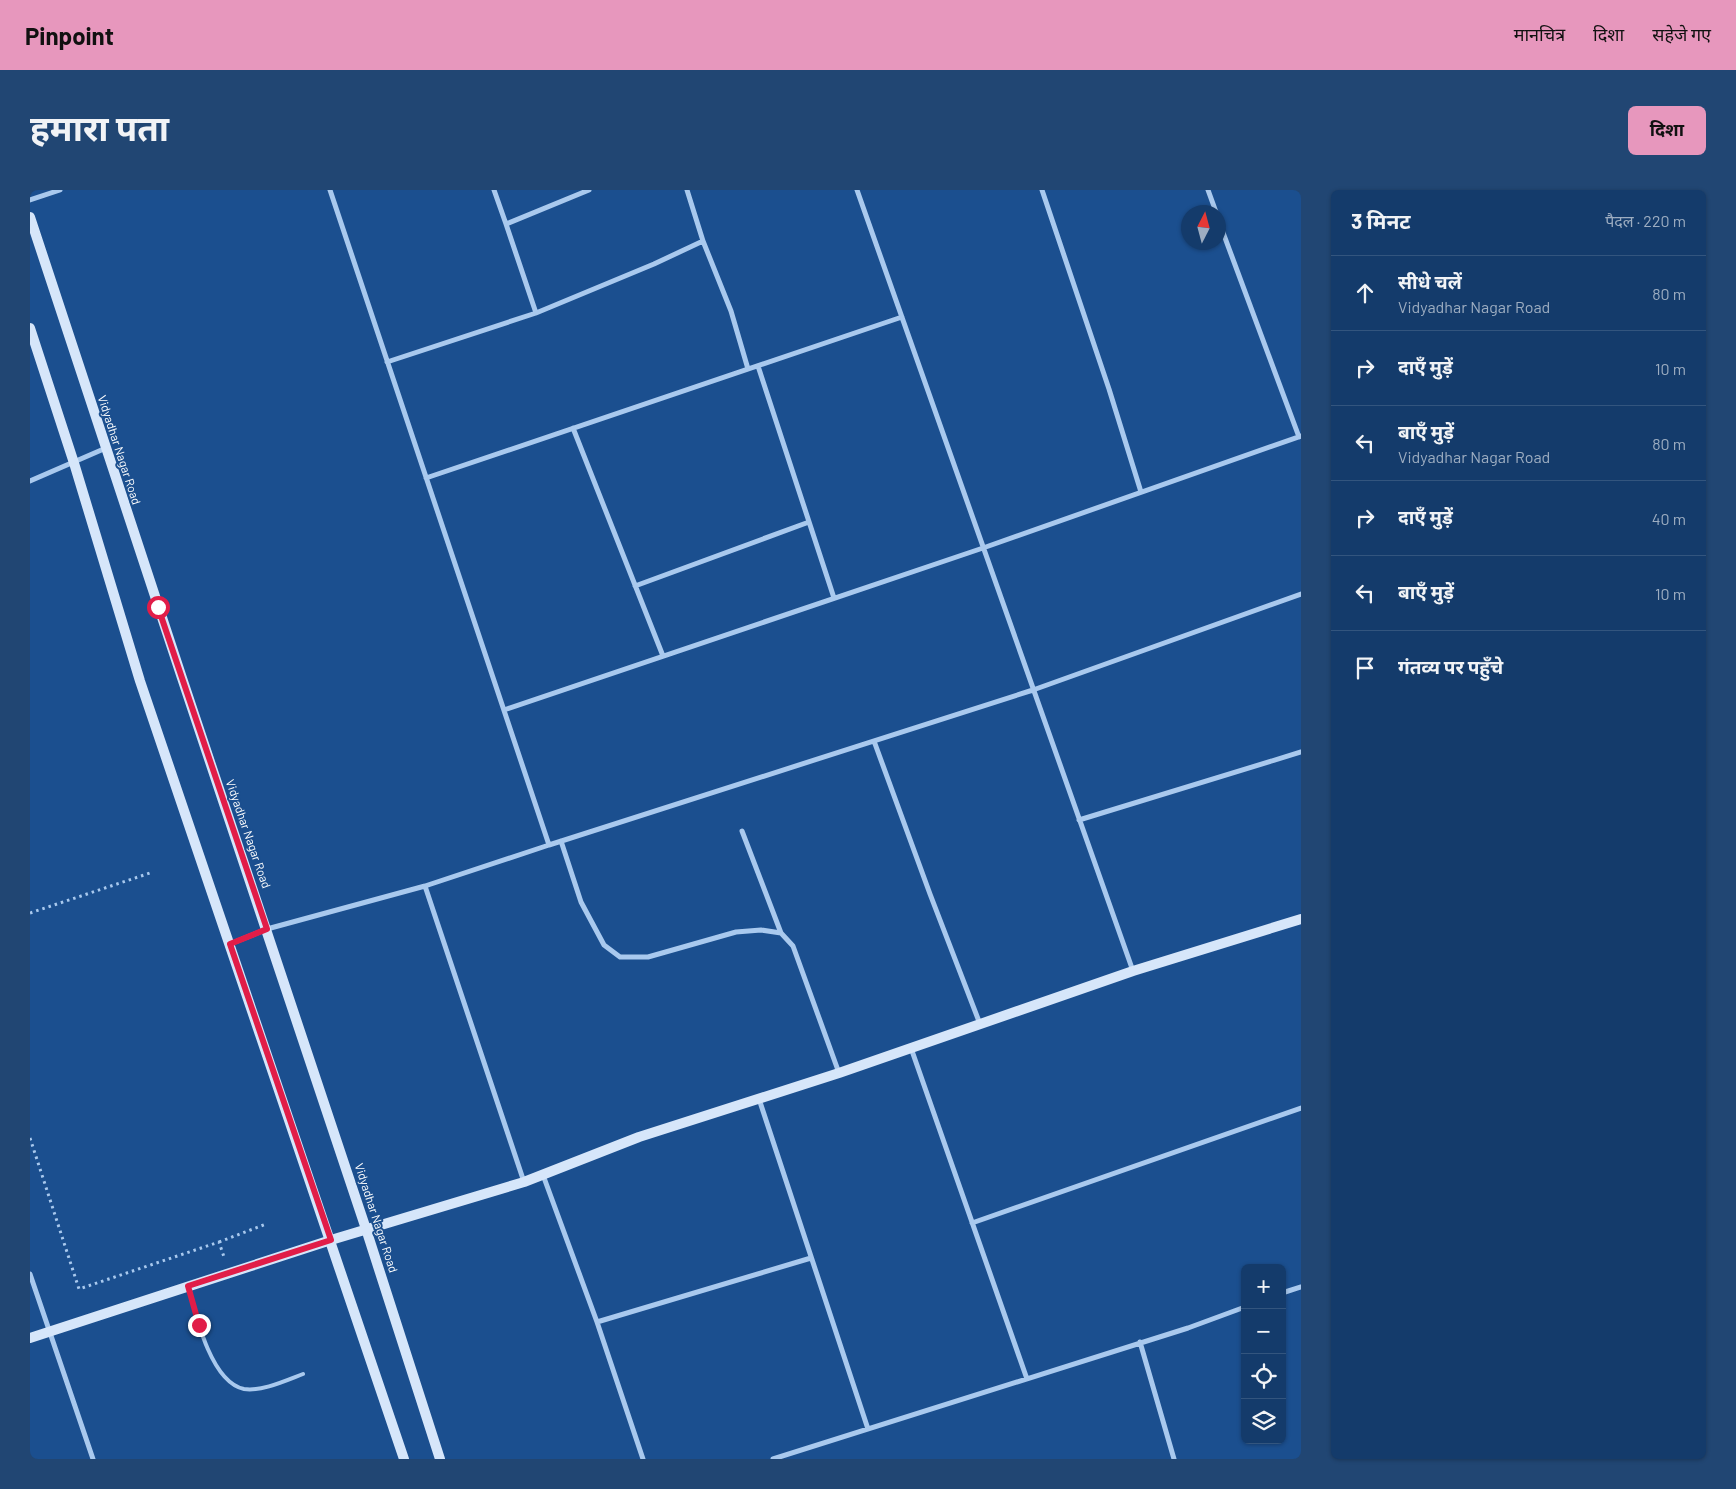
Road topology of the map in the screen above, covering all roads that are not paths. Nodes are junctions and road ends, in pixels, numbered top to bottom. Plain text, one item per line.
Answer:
1 (60, 190) edge
2 (330, 190) edge
3 (494, 190) edge
4 (589, 190) edge
5 (687, 190) edge
6 (858, 190) edge
7 (1042, 190) edge
8 (1208, 190) edge
9 (30, 200) edge
10 (1213, 205) edge
11 (30, 217) edge
12 (506, 224) junction
13 (1226, 240) edge
14 (703, 241) junction
15 (536, 313) junction
16 (902, 317) junction
17 (30, 328) edge
18 (387, 362) junction
19 (758, 366) junction
20 (748, 370) junction
21 (573, 428) junction
22 (1300, 437) edge
23 (106, 448) junction
24 (74, 463) junction
25 (426, 478) junction
26 (30, 480) edge
27 (1141, 492) junction
28 (809, 522) junction
29 (983, 548) junction
30 (634, 586) junction
31 (1301, 594) edge
32 (834, 598) junction
33 (662, 656) junction
34 (1033, 690) junction
35 (504, 710) junction
36 (874, 741) junction
37 (1301, 752) edge
38 (1079, 820) junction
39 (742, 832) dead end
40 (560, 842) junction
41 (549, 845) junction
42 (425, 886) junction
43 (1301, 921) edge
44 (267, 929) junction
45 (781, 933) junction
46 (230, 944) junction
47 (1133, 971) junction
48 (980, 1024) junction
49 (911, 1048) junction
50 (839, 1073) junction
51 (759, 1099) junction
52 (1301, 1108) edge
53 (543, 1174) junction
54 (524, 1182) junction
55 (972, 1223) junction
56 (366, 1229) junction
57 (331, 1240) junction
58 (812, 1258) junction
59 (30, 1274) edge
60 (188, 1286) junction
61 (1301, 1286) edge
62 (1286, 1292) edge
63 (1241, 1308) edge
64 (597, 1322) junction
65 (50, 1331) junction
66 (30, 1338) edge
67 (1140, 1342) junction
68 (303, 1374) dead end
69 (1027, 1379) junction
70 (868, 1429) junction
71 (93, 1459) edge
72 (404, 1459) edge
73 (440, 1459) edge
74 (644, 1459) edge
75 (773, 1459) edge
76 (1174, 1459) edge

1 - 9 street
2 - 18 street
3 - 12 street
4 - 12 street
5 - 14 street
6 - 16 street
7 - 27 street
8 - 10 street
11 - 23 main road, Vidyadhar Nagar Road
12 - 15 street
13 - 22 street
14 - 15 street
14 - 20 street
15 - 18 street
16 - 19 street
16 - 29 street
17 - 24 main road
18 - 25 street
19 - 20 street
19 - 28 street
20 - 21 street
21 - 25 street
21 - 30 street
22 - 27 street
23 - 24 street
23 - 44 main road, Vidyadhar Nagar Road
24 - 26 street
24 - 46 main road
25 - 35 street
27 - 29 street
28 - 30 street
28 - 32 street
29 - 32 street
29 - 34 street
30 - 33 street
31 - 34 street
32 - 33 street
33 - 35 street
34 - 36 street
34 - 38 street
35 - 41 street
36 - 40 street
36 - 48 street
37 - 38 street
38 - 47 street
39 - 45 street
40 - 41 street
40 - 45 street
41 - 42 street
42 - 44 street
42 - 54 street
43 - 47 main road
44 - 46 street
44 - 56 main road, Vidyadhar Nagar Road
45 - 50 street
46 - 57 main road
47 - 48 main road
48 - 49 main road
49 - 50 main road
49 - 55 street
50 - 51 main road
51 - 53 main road
51 - 58 street
52 - 55 street
53 - 54 main road
53 - 64 street
54 - 56 main road
55 - 69 street
56 - 57 main road
56 - 73 main road, Vidyadhar Nagar Road
57 - 60 main road
57 - 72 main road
58 - 64 street
58 - 70 street
59 - 65 street
60 - 65 main road
60 - 68 lane
61 - 62 street
63 - 67 street
64 - 74 street
65 - 66 main road
65 - 71 street
67 - 69 street
67 - 76 street
69 - 70 street
70 - 75 street

